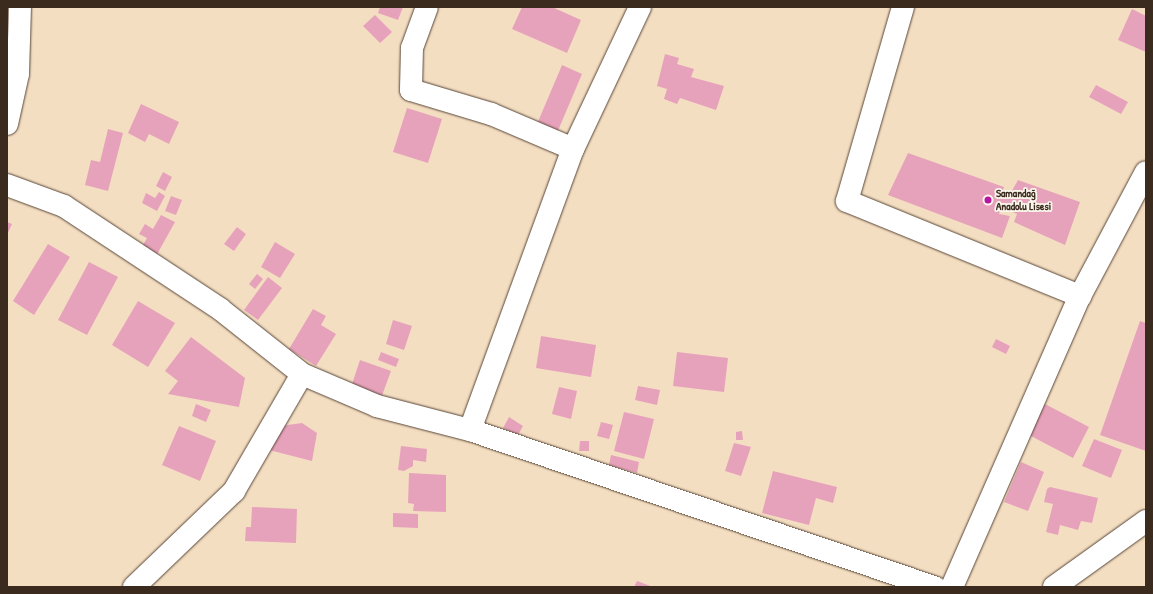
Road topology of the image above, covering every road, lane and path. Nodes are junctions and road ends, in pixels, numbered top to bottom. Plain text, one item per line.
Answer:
1 (20, 7) edge
2 (427, 7) edge
3 (640, 7) edge
4 (903, 7) edge
5 (7, 124) edge
6 (573, 149) junction
7 (1146, 172) edge
8 (7, 185) edge
9 (1080, 296) junction
10 (302, 374) junction
11 (470, 430) junction
12 (1146, 521) edge
13 (134, 587) edge
14 (935, 587) edge
15 (952, 587) edge
16 (1054, 587) edge

1 - 5 street
2 - 6 street
3 - 6 street
4 - 9 street
6 - 11 street
7 - 9 street
8 - 10 street
9 - 15 street
10 - 11 street
10 - 13 street
11 - 14 street
12 - 16 street

